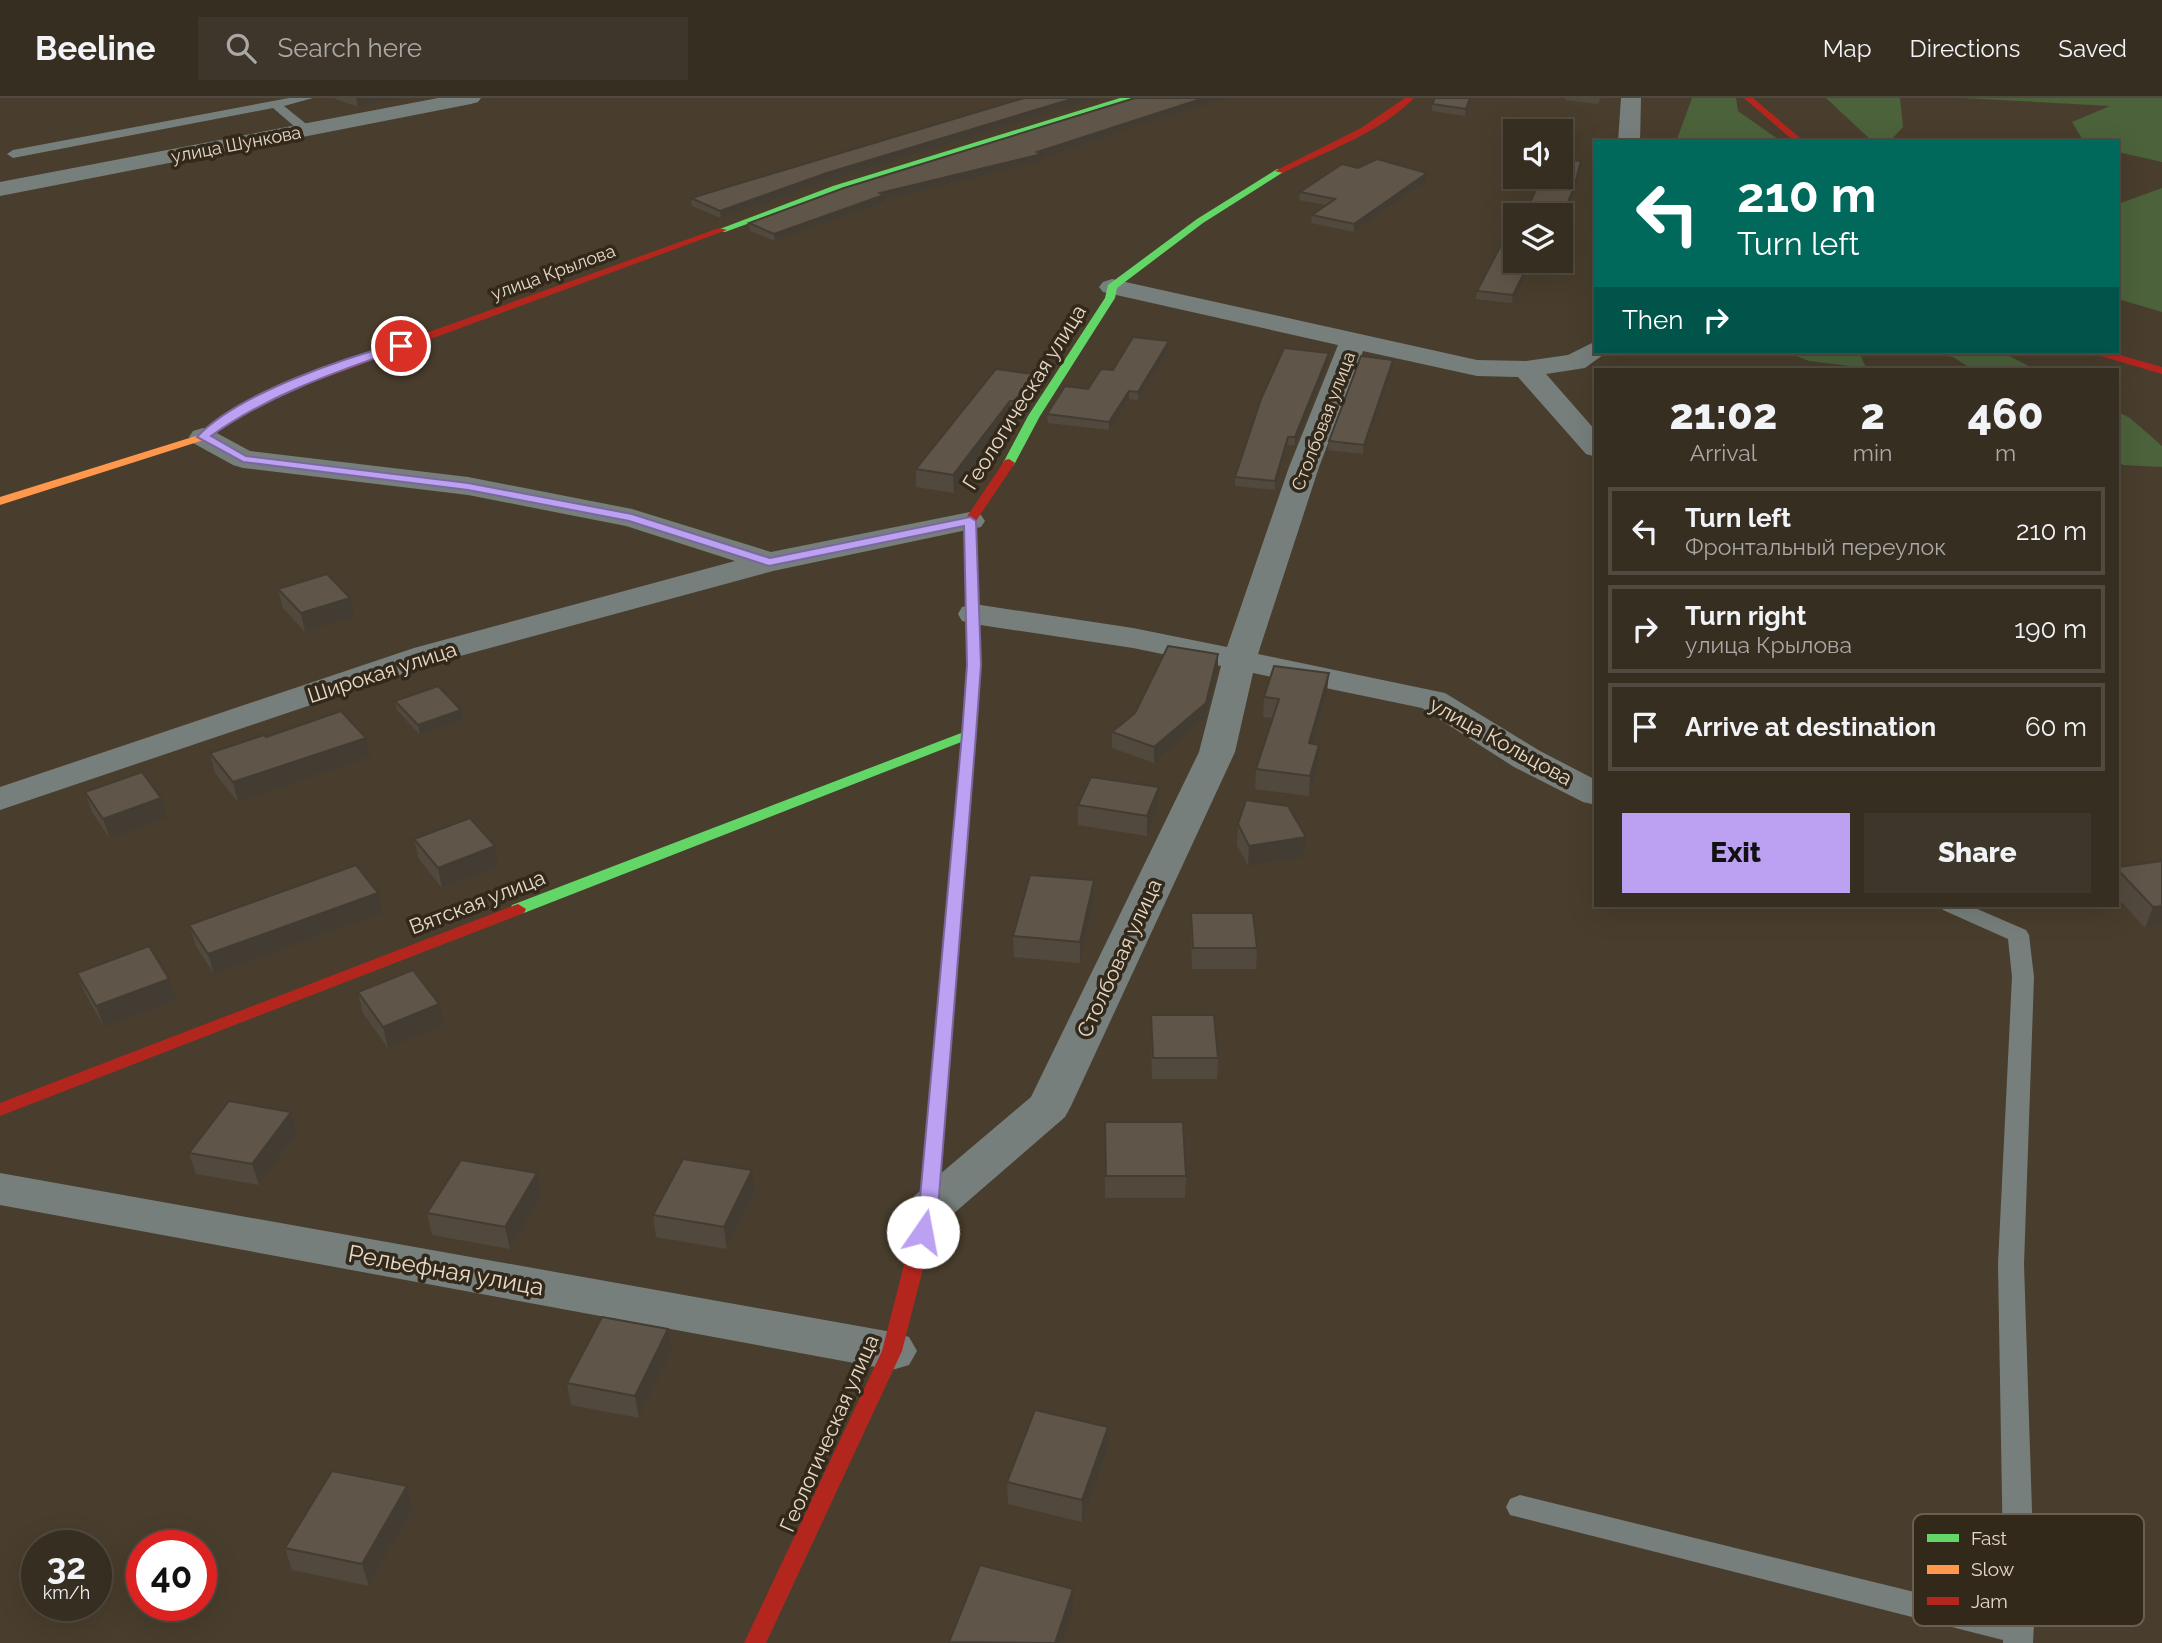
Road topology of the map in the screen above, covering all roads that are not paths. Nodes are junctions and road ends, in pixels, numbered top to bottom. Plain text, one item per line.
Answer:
1 (307, 98) edge
2 (471, 98) edge
3 (1129, 98) edge
4 (1410, 98) edge
5 (1631, 98) edge
6 (1748, 98) edge
7 (275, 104) junction
8 (306, 130) junction
9 (1629, 140) edge
10 (1799, 140) edge
11 (13, 154) dead end
12 (1, 187) edge
13 (1112, 287) junction
14 (1353, 341) junction
15 (1594, 350) edge
16 (2105, 354) edge
17 (1526, 369) junction
18 (2162, 371) edge
19 (202, 437) junction
20 (1594, 446) edge
21 (0, 501) edge
22 (970, 521) junction
23 (769, 562) junction
24 (974, 614) junction
25 (1239, 661) junction
26 (969, 734) junction
27 (1594, 793) edge
28 (0, 799) edge
29 (1955, 907) edge
30 (0, 1110) edge
31 (0, 1189) edge
32 (929, 1209) junction
33 (892, 1351) junction
34 (1520, 1507) dead end
35 (2016, 1514) edge
36 (1913, 1610) edge
37 (1976, 1626) edge
38 (2018, 1637) edge
39 (755, 1643) edge

1 - 7 lane
2 - 8 street, улица Шункова
3 - 19 street, улица Крылова
4 - 13 street
5 - 9 street
6 - 10 street
7 - 8 lane
7 - 11 lane
8 - 12 street, улица Шункова
13 - 14 street
13 - 22 street, Геологическая улица
14 - 17 street
14 - 25 street, Столбовая улица
15 - 17 street
16 - 18 street
17 - 20 street
19 - 21 street, улица Крылова
19 - 23 street
22 - 23 street, Широкая улица
22 - 24 street, Геологическая улица
23 - 28 street, Широкая улица
24 - 25 street
24 - 26 street, Геологическая улица
25 - 27 street, улица Кольцова
25 - 32 street, Столбовая улица
26 - 30 street, Вятская улица
26 - 32 street, Геологическая улица
29 - 35 lane
31 - 33 street, Рельефная улица
32 - 33 street, Геологическая улица
33 - 39 street, Геологическая улица
34 - 36 lane
37 - 38 lane

